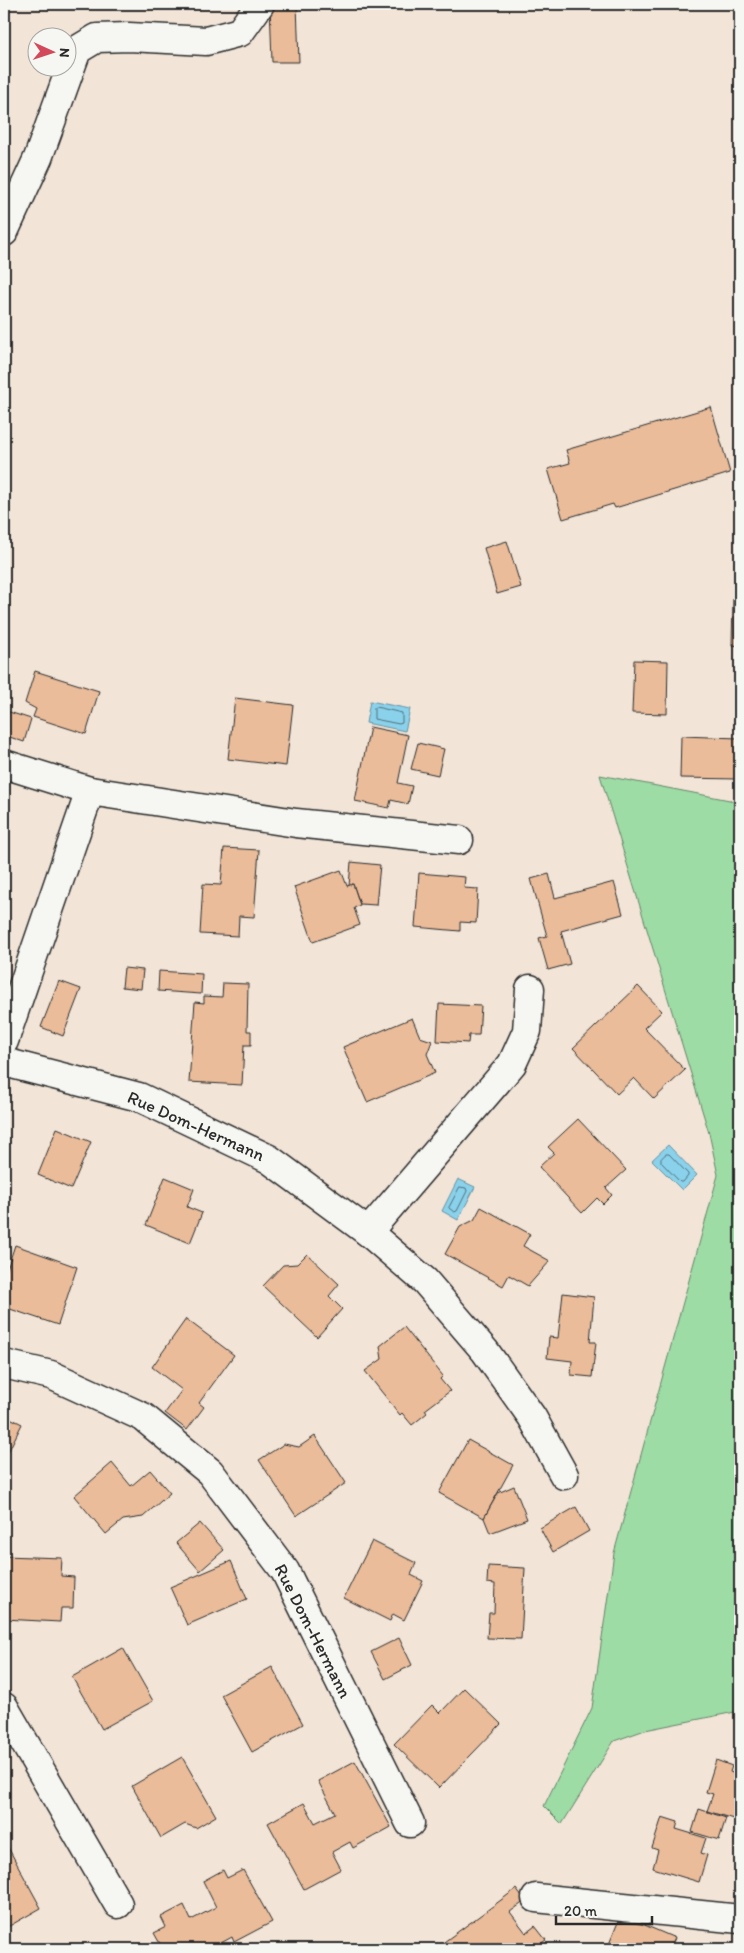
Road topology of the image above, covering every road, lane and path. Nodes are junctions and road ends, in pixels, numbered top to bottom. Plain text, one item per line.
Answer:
1 (260, 4) edge
2 (4, 232) edge
3 (4, 764) edge
4 (90, 791) junction
5 (459, 840) dead end
6 (530, 989) dead end
7 (4, 1041) edge
8 (4, 1062) edge
9 (368, 1232) junction
10 (4, 1364) edge
11 (564, 1475) dead end
12 (4, 1707) edge
13 (410, 1823) dead end
14 (536, 1898) dead end
15 (118, 1904) dead end
16 (740, 1918) edge

1 - 2 street
3 - 4 street
4 - 5 street
4 - 7 street
6 - 9 street
8 - 9 street, Rue Dom-Hermann
9 - 11 street, Rue Dom-Hermann
10 - 13 street, Rue Dom-Hermann
12 - 15 street
14 - 16 street

